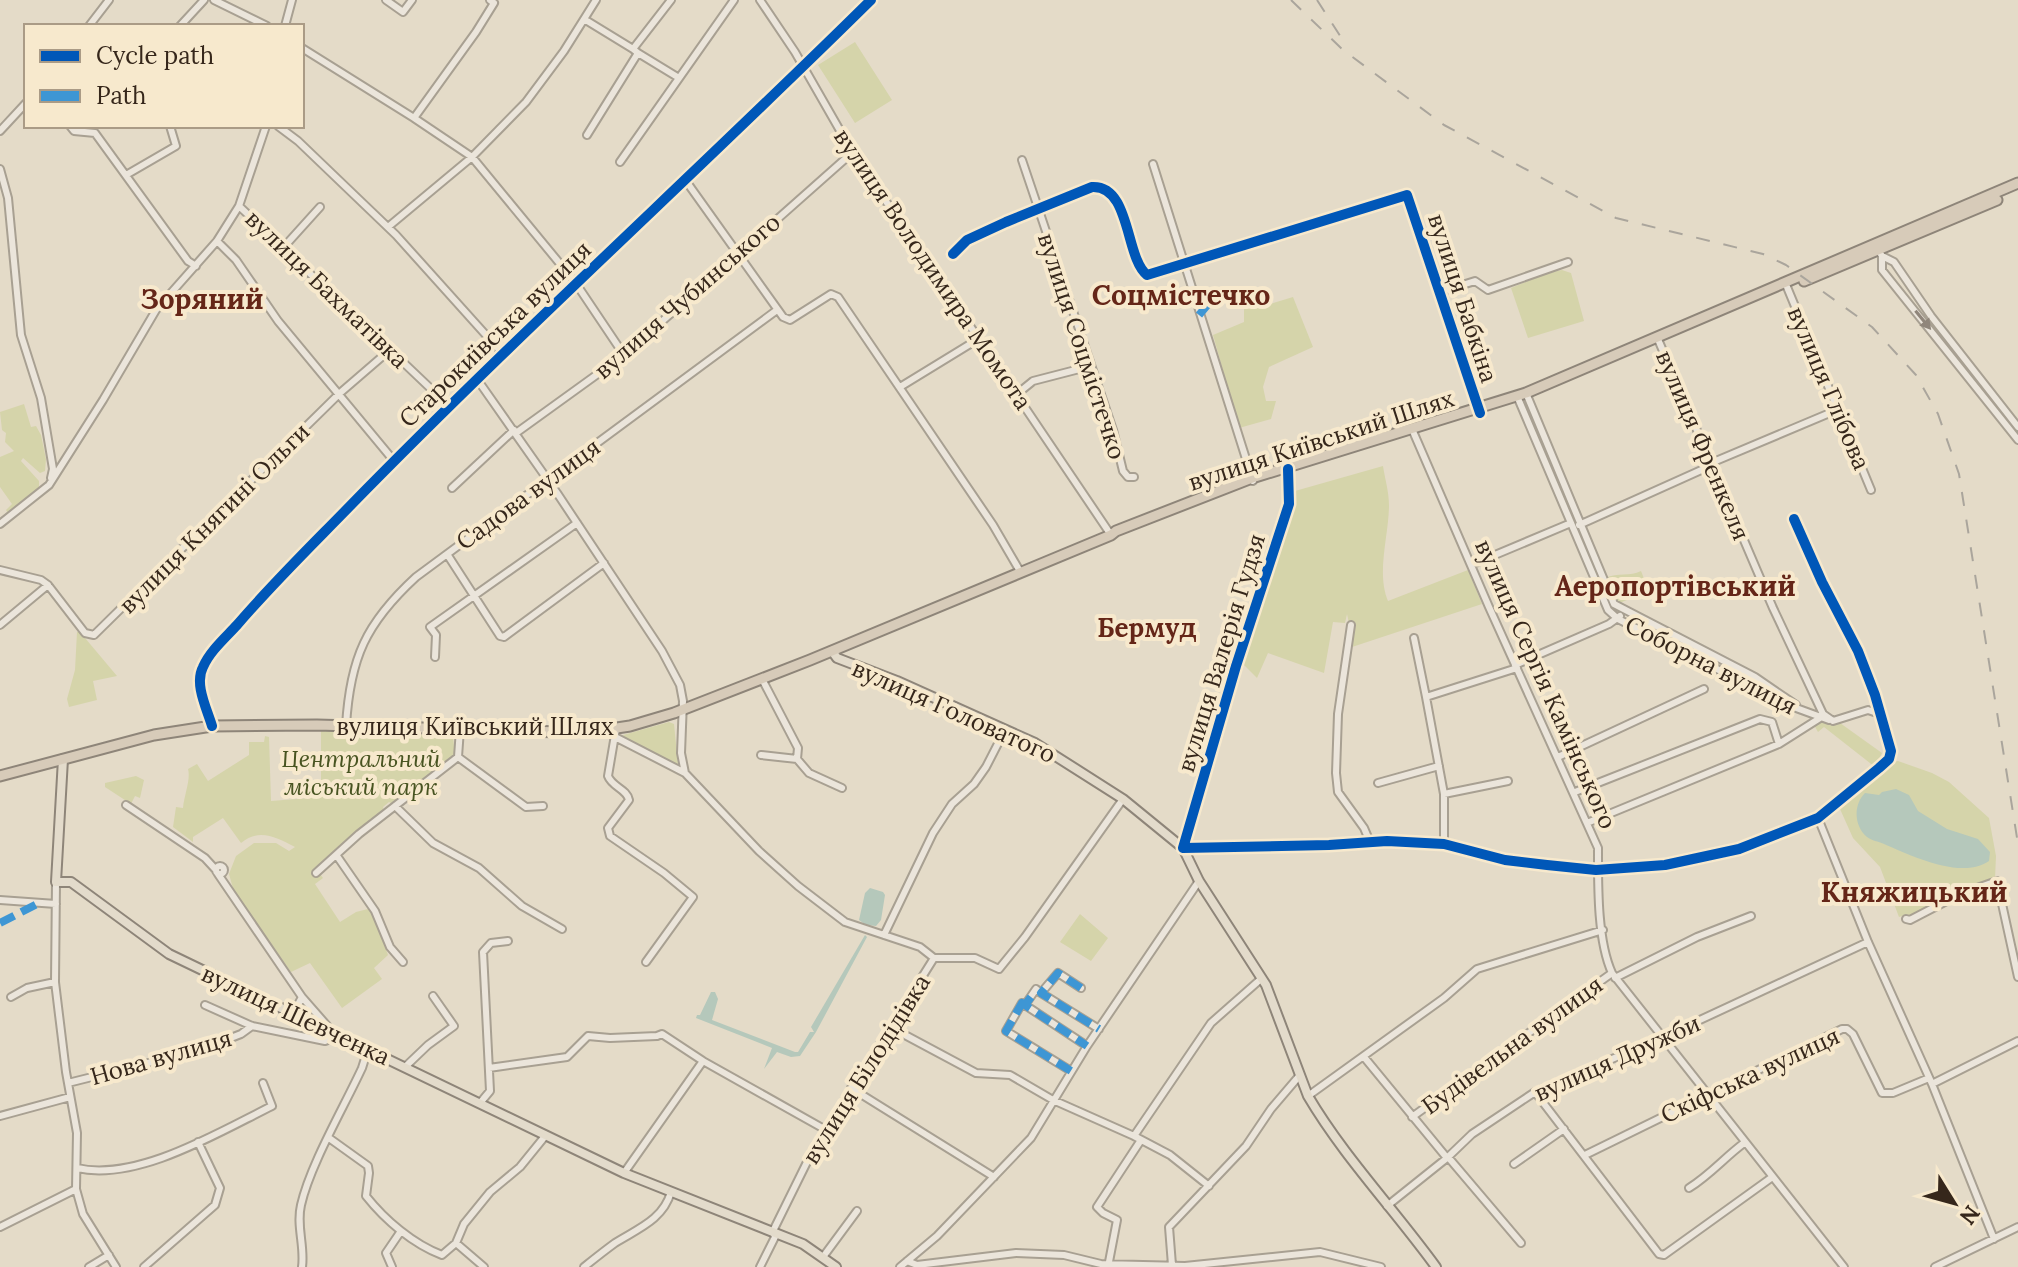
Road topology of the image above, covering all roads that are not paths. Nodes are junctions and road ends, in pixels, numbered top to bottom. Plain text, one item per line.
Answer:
1 (109, 0) edge
2 (204, 0) edge
3 (214, 0) edge
4 (292, 0) edge
5 (386, 0) edge
6 (412, 0) edge
7 (596, 0) edge
8 (671, 0) edge
9 (734, 0) edge
10 (760, 0) edge
11 (871, 0) edge
12 (492, 1) edge
13 (584, 19) junction
14 (91, 24) edge
15 (182, 24) edge
16 (263, 24) edge
17 (286, 24) edge
18 (304, 49) edge
19 (635, 51) junction
20 (803, 67) junction
21 (679, 78) junction
22 (24, 105) edge
23 (414, 118) junction
24 (73, 128) edge
25 (171, 128) edge
26 (265, 128) edge
27 (281, 128) edge
28 (0, 131) edge
29 (587, 135) dead end
30 (853, 152) junction
31 (472, 157) junction
32 (1022, 160) dead end
33 (620, 162) dead end
34 (1153, 164) dead end
35 (0, 169) edge
36 (126, 175) junction
37 (686, 181) junction
38 (2018, 183) edge
39 (2018, 190) edge
40 (239, 206) junction
41 (320, 207) dead end
42 (1036, 208) junction
43 (388, 227) junction
44 (217, 241) junction
45 (283, 248) junction
46 (1878, 250) junction
47 (738, 254) junction
48 (953, 254) dead end
49 (1568, 262) dead end
50 (1185, 265) junction
51 (196, 266) junction
52 (575, 282) junction
53 (1787, 287) junction
54 (1440, 292) junction
55 (777, 310) junction
56 (980, 338) junction
57 (1658, 340) junction
58 (391, 349) junction
59 (503, 354) junction
60 (624, 355) junction
61 (1091, 366) junction
62 (477, 379) junction
63 (900, 387) junction
64 (340, 393) junction
65 (1017, 394) junction
66 (1523, 397) junction
67 (449, 406) junction
68 (1837, 410) junction
69 (1479, 411) junction
70 (2018, 427) edge
71 (515, 431) junction
72 (1413, 432) junction
73 (2018, 440) edge
74 (394, 461) junction
75 (1711, 463) junction
76 (1289, 471) junction
77 (1134, 477) dead end
78 (547, 480) junction
79 (1253, 480) junction
80 (49, 485) junction
81 (452, 488) dead end
82 (1871, 490) dead end
83 (1794, 519) dead end
84 (577, 523) junction
85 (1576, 523) junction
86 (0, 524) edge
87 (1111, 535) junction
88 (447, 554) junction
89 (604, 563) junction
90 (1471, 565) junction
91 (0, 570) edge
92 (1021, 573) junction
93 (48, 585) junction
94 (473, 597) junction
95 (1624, 610) junction
96 (1618, 619) junction
97 (0, 625) edge
98 (1351, 625) dead end
99 (1414, 638) dead end
100 (832, 651) junction
101 (435, 657) dead end
102 (1516, 667) junction
103 (762, 679) junction
104 (1704, 689) dead end
105 (1426, 697) junction
106 (683, 710) junction
107 (1809, 714) junction
108 (1880, 714) junction
109 (1820, 718) junction
110 (1829, 720) junction
111 (212, 726) junction
112 (346, 726) junction
113 (460, 729) junction
114 (1005, 730) junction
115 (616, 733) junction
116 (1779, 744) junction
117 (761, 755) dead end
118 (458, 757) junction
119 (1558, 757) junction
120 (63, 759) junction
121 (797, 759) junction
122 (1439, 766) junction
123 (685, 773) junction
124 (0, 776) edge
125 (1508, 781) dead end
126 (1378, 783) dead end
127 (842, 788) dead end
128 (1575, 792) junction
129 (1444, 794) junction
130 (1123, 799) junction
131 (126, 805) dead end
132 (395, 806) junction
133 (543, 806) dead end
134 (1818, 818) junction
135 (1587, 823) junction
136 (1370, 842) junction
137 (1444, 844) junction
138 (1183, 848) junction
139 (337, 856) junction
140 (1596, 870) junction
141 (316, 873) dead end
142 (1199, 881) junction
143 (56, 882) junction
144 (0, 900) edge
145 (56, 904) junction
146 (1751, 916) dead end
147 (1906, 919) dead end
148 (562, 929) dead end
149 (1603, 930) junction
150 (884, 935) junction
151 (508, 941) dead end
152 (1868, 942) junction
153 (934, 958) junction
154 (403, 962) dead end
155 (646, 962) dead end
156 (1614, 975) junction
157 (2018, 977) edge
158 (1262, 978) junction
159 (55, 982) junction
160 (1081, 988) dead end
161 (1041, 993) junction
162 (433, 996) dead end
163 (11, 997) dead end
164 (302, 997) junction
165 (205, 1005) dead end
166 (1025, 1005) junction
167 (293, 1014) junction
168 (252, 1026) junction
169 (890, 1027) junction
170 (1099, 1029) junction
171 (336, 1034) junction
172 (1661, 1038) junction
173 (2018, 1041) edge
174 (1087, 1046) junction
175 (368, 1049) junction
176 (1364, 1057) junction
177 (703, 1061) junction
178 (405, 1067) junction
179 (489, 1068) junction
180 (1071, 1071) junction
181 (1300, 1075) junction
182 (1931, 1081) junction
183 (68, 1083) junction
184 (263, 1083) dead end
185 (851, 1088) junction
186 (1535, 1092) junction
187 (1706, 1094) junction
188 (1308, 1096) junction
189 (70, 1097) junction
190 (1053, 1100) junction
191 (480, 1103) junction
192 (0, 1116) edge
193 (1412, 1117) junction
194 (1564, 1129) junction
195 (826, 1130) junction
196 (547, 1134) junction
197 (1134, 1136) junction
198 (329, 1138) junction
199 (1141, 1140) junction
200 (198, 1142) junction
201 (1744, 1143) junction
202 (1585, 1155) junction
203 (1448, 1157) junction
204 (1514, 1164) dead end
205 (77, 1168) junction
206 (624, 1173) junction
207 (994, 1177) junction
208 (1771, 1178) junction
209 (1209, 1186) junction
210 (1689, 1188) dead end
211 (76, 1189) junction
212 (671, 1192) junction
213 (1387, 1206) junction
214 (857, 1211) dead end
215 (0, 1227) edge
216 (2018, 1227) edge
217 (401, 1231) junction
218 (773, 1231) junction
219 (1994, 1239) junction
220 (456, 1243) junction
221 (1521, 1243) dead end
222 (109, 1255) junction
223 (823, 1257) junction
224 (907, 1261) junction
225 (1350, 1263) edge
226 (1172, 1265) junction
227 (1108, 1266) edge
228 (89, 1267) edge
229 (116, 1267) edge
230 (144, 1267) edge
231 (302, 1267) edge
232 (392, 1267) edge
233 (484, 1267) edge
234 (584, 1267) edge
235 (760, 1267) edge
236 (836, 1267) edge
237 (900, 1267) edge
238 (1381, 1267) edge
239 (1436, 1267) edge
240 (1844, 1267) edge
241 (1935, 1267) edge

1 - 14 street
2 - 15 street
3 - 16 street
4 - 17 street
5 - 6 street
7 - 13 street
8 - 19 street
9 - 21 street
10 - 20 street, вулиця Володимира Момота
11 - 20 street, Старокиївська вулиця
12 - 23 street
13 - 19 street
13 - 31 street
18 - 23 street
19 - 21 street
19 - 29 street
20 - 30 street, вулиця Володимира Момота
20 - 37 street, Старокиївська вулиця
21 - 33 street
22 - 28 street
23 - 31 street
24 - 36 street
25 - 36 street
26 - 40 street
27 - 43 street
30 - 47 street, вулиця Чубинського
30 - 56 street, вулиця Володимира Момота
31 - 43 street
31 - 52 street
32 - 42 street, вулиця Соцмістечко
34 - 50 street
35 - 80 street
36 - 51 street
37 - 47 street
37 - 52 street, Старокиївська вулиця
38 - 46 highway, вулиця Київський Шлях
39 - 46 highway, вулиця Київський Шлях
40 - 44 street
40 - 45 street, вулиця Бахматівка
41 - 45 street
42 - 48 street, вулиця Соцмістечко
42 - 50 street, вулиця Соцмістечко
42 - 61 street, вулиця Соцмістечко
43 - 59 street
44 - 51 street
44 - 64 street
45 - 58 street, вулиця Бахматівка
46 - 53 highway, вулиця Київський Шлях
46 - 57 highway, вулиця Київський Шлях
46 - 70 street
46 -> 73 street
47 - 55 street
47 - 60 street, вулиця Чубинського
49 - 54 street
50 - 54 street, вулиця Бабкіна
50 - 79 street
51 - 80 street
52 - 59 street, Старокиївська вулиця
52 - 60 street
53 - 57 highway, вулиця Київський Шлях
53 - 68 street, вулиця Глібова
54 - 69 street, вулиця Бабкіна
55 - 63 street
55 - 78 street, Садова вулиця
56 - 63 street
56 - 65 street, вулиця Володимира Момота
57 - 66 highway, вулиця Київський Шлях
57 - 75 street, вулиця Френкеля
58 - 64 street, вулиця Княгині Ольги
58 - 67 street, вулиця Бахматівка
59 - 62 street, Старокиївська вулиця
60 - 71 street, вулиця Чубинського
61 - 65 street
61 - 77 street, вулиця Соцмістечко
62 - 67 street, Старокиївська вулиця
62 - 71 street
63 - 92 street
64 - 74 street
64 - 93 street, вулиця Княгині Ольги
65 - 87 street, вулиця Володимира Момота
66 - 69 highway, вулиця Київський Шлях
66 - 85 street, Соборна вулиця
67 - 74 street, Старокиївська вулиця
68 - 75 street
68 - 82 street, вулиця Глібова
69 - 72 highway, вулиця Київський Шлях
71 - 78 street
71 - 81 street, вулиця Чубинського
72 - 76 highway, вулиця Київський Шлях
72 - 90 street, вулиця Сергія Камінського
74 - 111 street, Старокиївська вулиця
75 - 85 street
75 - 110 street, вулиця Френкеля
76 - 79 highway, вулиця Київський Шлях
76 - 138 street, вулиця Валерія Гудзя
78 - 84 street
78 - 88 street, Садова вулиця
79 - 87 highway, вулиця Київський Шлях
80 - 86 street
83 - 108 street
84 - 89 street
84 - 94 street
85 - 90 street
85 - 95 street, Соборна вулиця
85 - 96 street, Соборна вулиця
87 - 92 highway, вулиця Київський Шлях
88 - 94 street
88 - 112 street, Садова вулиця
89 - 94 street
89 - 106 street
90 - 102 street, вулиця Сергія Камінського
91 - 93 street
92 - 100 highway, вулиця Київський Шлях
93 - 97 street
94 - 101 street
95 - 96 street
95 - 107 street, Соборна вулиця
96 - 102 street
96 - 107 street, Соборна вулиця
98 - 136 street
99 - 105 street
100 - 103 highway, вулиця Київський Шлях
100 - 114 main road, вулиця Головатого
102 - 105 street
102 - 119 street, вулиця Сергія Камінського
103 - 106 highway, вулиця Київський Шлях
103 - 121 street
104 - 119 street
105 - 122 street
106 - 115 highway, вулиця Київський Шлях
106 - 123 street
107 - 109 street, Соборна вулиця
108 - 110 street
108 - 134 street
109 - 110 street, Соборна вулиця
109 - 116 street
111 - 112 highway, вулиця Київський Шлях
111 - 120 highway, вулиця Київський Шлях
112 - 113 highway, вулиця Київський Шлях
113 - 115 highway, вулиця Київський Шлях
113 - 118 street
114 - 130 main road, вулиця Головатого
114 - 150 street
115 - 123 street, вулиця Білодідівка
115 - 155 street
116 - 128 street
116 - 135 street
117 - 121 street
118 - 132 street
118 - 133 street
119 - 128 street, вулиця Сергія Камінського
120 - 124 highway, вулиця Київський Шлях
120 - 143 main road
121 - 127 street
122 - 126 street
122 - 129 street
123 - 150 street, вулиця Білодідівка
125 - 129 street
128 - 135 street, вулиця Сергія Камінського
129 - 137 street
130 - 138 main road, вулиця Головатого
130 - 153 street
131 - 164 street
132 - 139 street
132 - 148 street
134 - 140 street
134 - 152 street
135 - 140 street, вулиця Сергія Камінського
136 - 137 street
136 - 138 street
137 - 140 street
138 - 142 main road, вулиця Головатого
139 - 141 street
139 - 154 street
140 - 149 street, вулиця Сергія Камінського
142 - 158 main road, вулиця Головатого
142 - 170 street
143 - 145 street
143 - 167 main road, вулиця Шевченка
144 - 145 street
145 - 159 street
146 - 156 street, Будівельна вулиця
147 - 157 street
149 - 156 street, вулиця Сергія Камінського
149 - 176 street
150 - 153 street, вулиця Білодідівка
151 - 179 street
152 - 172 street, вулиця Дружби
152 - 182 street
153 - 169 street, вулиця Білодідівка
156 - 172 street, вулиця Сергія Камінського
156 - 193 street, Будівельна вулиця
158 - 181 main road, вулиця Головатого
158 - 197 street
159 - 163 street
159 - 183 street
160 - 161 street
161 - 166 street
161 - 170 street
162 - 178 street
164 - 167 street
164 - 171 street
165 - 168 street
166 - 174 street
166 - 180 street
167 - 171 main road, вулиця Шевченка
168 - 171 street
168 - 183 street, Нова вулиця
169 - 185 street, вулиця Білодідівка
169 - 190 street
170 - 174 street
171 - 175 main road, вулиця Шевченка
172 - 186 street, вулиця Дружби
172 - 187 street, вулиця Сергія Камінського
173 - 182 street
174 - 180 street
175 - 178 main road, вулиця Шевченка
175 - 198 street
176 - 188 street
176 - 193 street
177 - 179 street
177 - 195 street
177 - 206 street
178 - 191 main road, вулиця Шевченка
179 - 191 street
180 - 190 street
181 - 188 main road, вулиця Головатого
181 - 209 street
182 - 187 street, Скіфська вулиця
182 - 219 street
183 - 189 street
184 - 200 street
185 - 195 street, вулиця Білодідівка
185 - 207 street
186 - 194 street
186 - 203 street, вулиця Дружби
187 - 201 street, вулиця Сергія Камінського
187 - 202 street, Скіфська вулиця
188 - 213 main road, вулиця Головатого
189 - 192 street, Нова вулиця
189 - 205 street
190 - 197 street
190 - 207 street
191 - 196 main road, вулиця Шевченка
193 - 203 street
194 - 202 street
194 - 204 street
195 - 218 street, вулиця Білодідівка
196 - 206 main road, вулиця Шевченка
196 - 220 street
197 - 199 street
198 - 217 street
198 - 231 street
199 - 209 street
199 - 227 street
200 - 205 street
200 - 230 street
201 - 208 street, вулиця Сергія Камінського
201 - 210 street
202 - 208 street
203 - 213 street, вулиця Дружби
203 - 221 street
205 - 211 street
206 - 212 main road, вулиця Шевченка
207 - 224 street
208 - 240 street, вулиця Сергія Камінського
209 - 226 street
211 - 215 street
211 - 222 street
212 - 218 main road, вулиця Шевченка
212 - 234 street
213 - 239 main road, вулиця Головатого
214 - 223 street
216 - 219 street
217 - 220 street
217 - 232 street
218 - 223 main road, вулиця Шевченка
218 - 235 street, вулиця Білодідівка
219 - 241 street
220 - 233 street
222 - 228 street
222 - 229 street
223 - 236 main road, вулиця Шевченка
224 - 227 street
224 - 237 street
225 - 226 street
225 - 238 street
226 - 227 street

